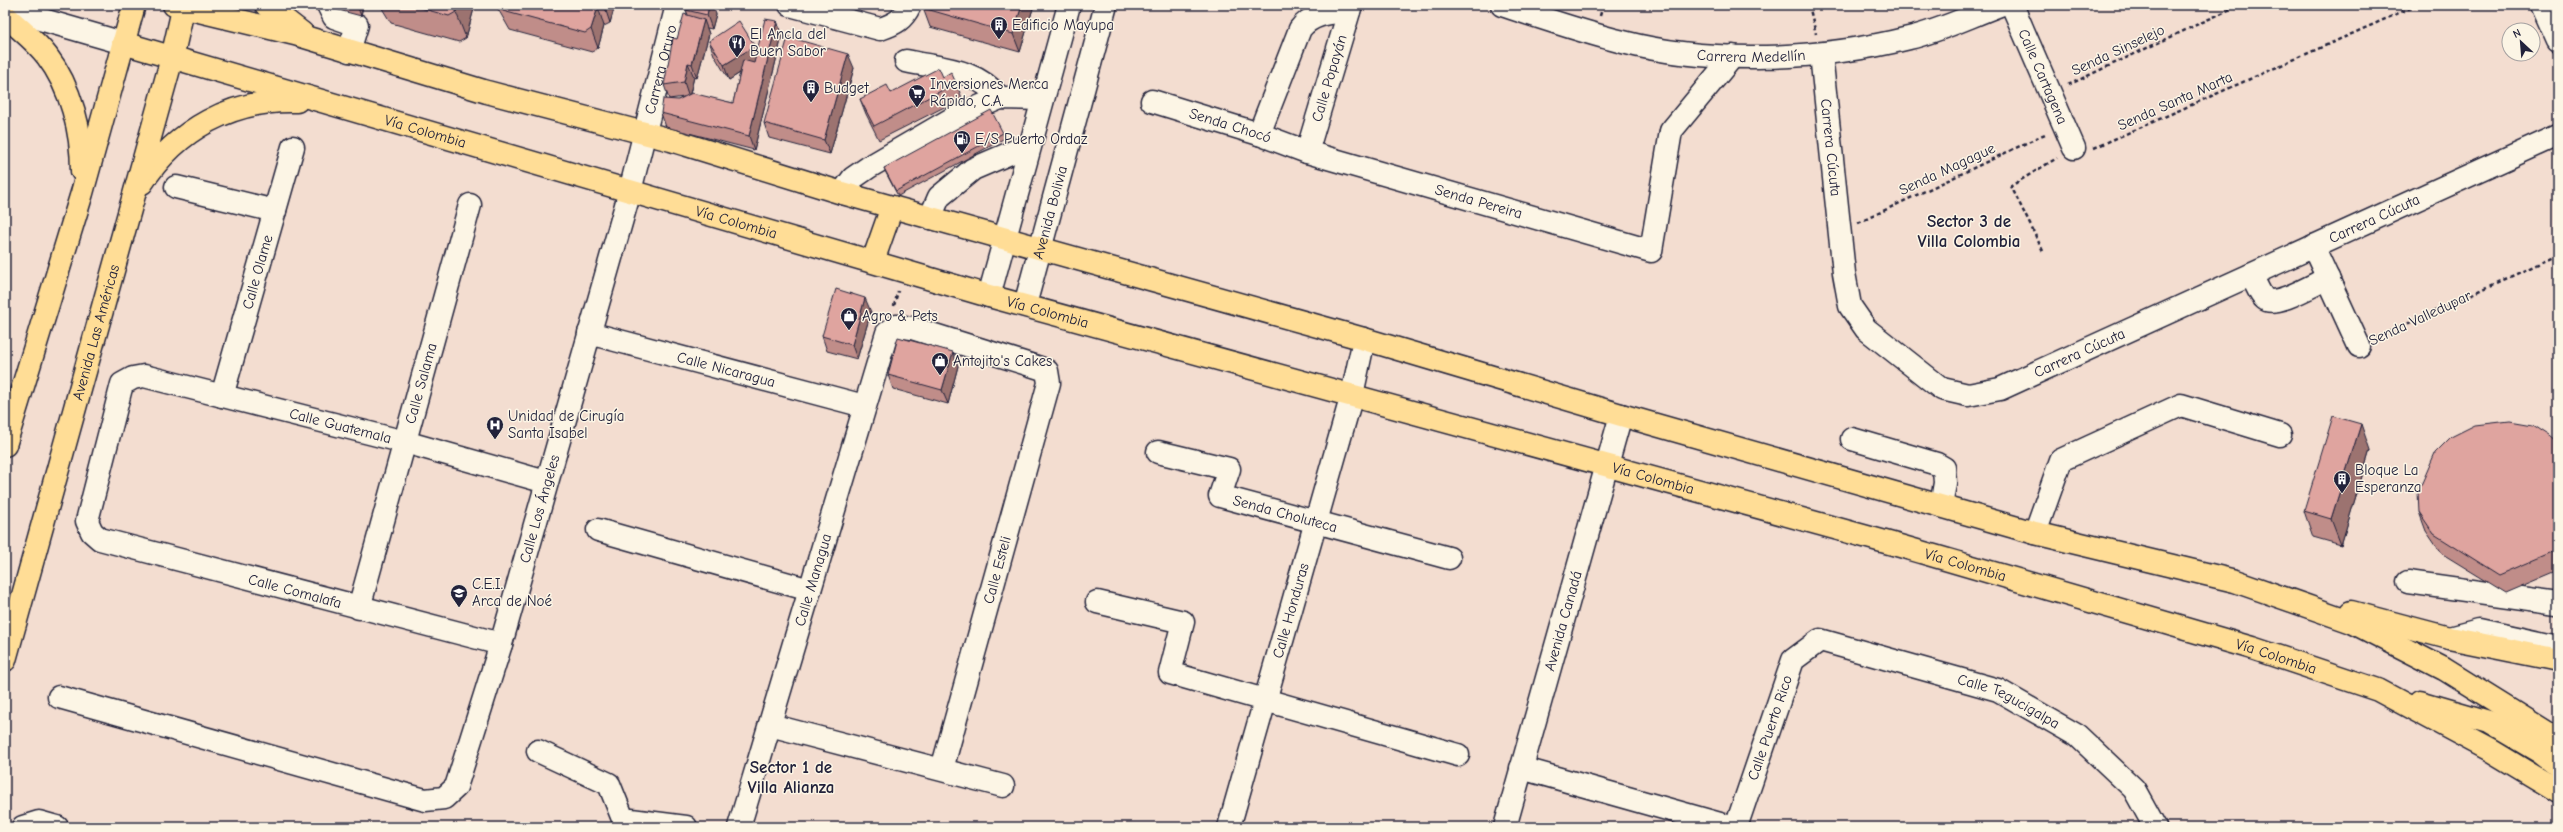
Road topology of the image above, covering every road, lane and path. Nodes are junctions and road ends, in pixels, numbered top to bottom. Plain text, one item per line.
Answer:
1 (134, 5) edge
2 (266, 5) edge
3 (328, 5) edge
4 (678, 5) edge
5 (790, 5) edge
6 (910, 5) edge
7 (1068, 5) edge
8 (1106, 5) edge
9 (1502, 5) edge
10 (1809, 5) edge
11 (2000, 5) edge
12 (2012, 5) edge
13 (2240, 5) edge
14 (2417, 5) edge
15 (2542, 5) edge
16 (180, 6) edge
17 (5, 8) edge
18 (1350, 8) edge
19 (5, 15) edge
20 (310, 40) junction
21 (2558, 41) edge
22 (123, 43) junction
23 (349, 51) junction
24 (1821, 54) junction
25 (1732, 56) junction
26 (172, 58) junction
27 (906, 61) dead end
28 (2049, 94) junction
29 (1000, 98) junction
30 (1042, 99) junction
31 (1152, 101) dead end
32 (323, 102) junction
33 (2063, 126) junction
34 (646, 133) junction
35 (1259, 134) junction
36 (2558, 135) edge
37 (1029, 145) junction
38 (293, 147) dead end
39 (2074, 148) junction
40 (1307, 152) junction
41 (176, 187) dead end
42 (630, 191) junction
43 (82, 193) junction
44 (842, 193) junction
45 (133, 197) junction
46 (470, 205) dead end
47 (892, 207) junction
48 (275, 211) junction
49 (930, 218) junction
50 (1840, 232) junction
51 (1003, 240) junction
52 (2313, 246) junction
53 (1041, 248) junction
54 (2043, 251) dead end
55 (2558, 255) edge
56 (874, 261) junction
57 (904, 270) junction
58 (2251, 274) junction
59 (2328, 278) junction
60 (988, 296) junction
61 (1025, 305) junction
62 (589, 333) junction
63 (887, 333) junction
64 (1364, 339) junction
65 (2360, 346) joint
66 (1352, 395) junction
67 (222, 396) junction
68 (864, 406) junction
69 (1620, 416) junction
70 (2280, 435) dead end
71 (1852, 439) dead end
72 (405, 442) junction
73 (5, 445) edge
74 (1158, 452) dead end
75 (1605, 465) junction
76 (546, 482) junction
77 (1941, 506) junction
78 (1315, 523) junction
79 (598, 530) dead end
80 (92, 532) joint
81 (2035, 533) junction
82 (1449, 558) dead end
83 (2235, 581) junction
84 (2408, 582) dead end
85 (810, 590) junction
86 (1097, 602) dead end
87 (2558, 603) edge
88 (359, 608) junction
89 (2450, 638) junction
90 (1820, 640) joint
91 (501, 644) junction
92 (2558, 647) edge
93 (5, 660) edge
94 (2558, 660) edge
95 (2378, 690) junction
96 (59, 697) dead end
97 (1264, 701) junction
98 (770, 725) junction
99 (2558, 740) edge
100 (538, 751) dead end
101 (1458, 755) dead end
102 (2558, 766) edge
103 (1521, 768) junction
104 (942, 769) junction
105 (1003, 786) dead end
106 (2558, 791) edge
107 (23, 827) edge
108 (56, 827) edge
109 (686, 827) edge
110 (739, 827) edge
111 (1228, 827) edge
112 (1505, 827) edge
113 (1731, 827) edge
114 (1736, 827) edge
115 (2155, 827) edge

1 - 22 main road
2 - 20 main road
3 - 23 street
4 - 34 street, Carrera Oruro
5 - 6 street
7 - 30 street
8 - 53 street, Avenida Bolivia
9 - 25 street, Carrera Medellín
10 - 24 path
11 - 24 street, Carrera Medellín
12 - 28 street, Calle Cartagena
13 - 28 path, Senda Sinselejo
14 - 39 path, Senda Santa Marta
15 - 21 street
16 - 20 main road
16 - 26 main road, Avenida Las Américas
17 - 22 street
18 - 35 street
18 - 40 street, Calle Popayán
19 - 43 main road
20 - 23 main road
22 - 26 main road, Vía Colombia
22 - 43 main road
23 - 34 main road
24 - 25 street, Carrera Medellín
24 - 50 street, Carrera Cúcuta
25 - 40 street, Senda Pereira
26 - 32 main road, Vía Colombia
26 - 45 main road, Avenida Las Américas
27 - 29 street
28 - 33 street, Calle Cartagena
29 - 30 street
29 - 44 street
30 - 37 street
31 - 35 street, Senda Chocó
32 - 42 main road, Vía Colombia
32 - 45 main road
33 - 39 street, Calle Cartagena
33 - 50 path, Senda Magague
34 - 42 street, Carrera Oruro
34 - 44 main road
35 - 40 street, Senda Chocó
36 - 52 street, Carrera Cúcuta
37 - 49 street
37 - 51 street
38 - 48 street, Calle Olame
39 - 54 path
41 - 48 street
42 - 56 main road, Vía Colombia
42 - 62 street, Calle Los Ángeles
43 - 73 main road
44 - 47 main road
45 - 93 main road, Avenida Las Américas
46 - 72 street, Calle Salama
47 - 49 main road
47 - 56 main road
48 - 67 street, Calle Olame
49 - 51 main road
50 - 58 street, Carrera Cúcuta
51 - 53 main road
51 - 60 street
52 - 58 street, Carrera Cúcuta
52 - 59 street, Senda Valledupar
53 - 61 street, Avenida Bolivia
53 - 64 main road
55 - 65 path, Senda Valledupar
56 - 57 main road, Vía Colombia
57 - 60 main road, Vía Colombia
57 - 63 path
58 - 59 street
59 - 65 street, Senda Valledupar
60 - 61 main road, Vía Colombia
61 - 66 main road, Vía Colombia
62 - 68 street, Calle Nicaragua
62 - 76 street, Calle Los Ángeles
63 - 68 street, Calle Managua
63 - 104 street, Calle Esteli
64 - 66 street
64 - 69 main road
66 - 75 main road, Vía Colombia
66 - 78 street, Calle Honduras
67 - 72 street, Calle Guatemala
67 - 80 street, Calle Guatemala
68 - 85 street, Calle Managua
69 - 75 street, Avenida Canadá
69 - 77 main road
70 - 81 street
71 - 77 street
72 - 76 street, Calle Guatemala
72 - 88 street, Calle Salama
74 - 78 street, Senda Choluteca
75 - 95 main road, Vía Colombia
75 - 103 street, Avenida Canadá
76 - 91 street, Calle Los Ángeles
77 - 81 main road
78 - 82 street, Senda Choluteca
78 - 97 street, Calle Honduras
79 - 85 street
80 - 88 street, Calle Comalafa
81 - 83 main road
83 - 89 main road
83 - 99 main road
84 - 87 street
85 - 98 street, Calle Managua
86 - 97 street
88 - 91 street, Calle Comalafa
89 - 92 street
89 - 94 main road
90 - 114 street, Calle Puerto Rico
90 - 115 street, Calle Tegucigalpa
91 - 96 street, Calle Los Ángeles
95 - 102 main road
95 - 106 main road, Vía Colombia
97 - 101 street
97 - 111 street, Calle Honduras
98 - 104 street
98 - 110 street, Calle Managua
100 - 109 street
103 - 112 street, Avenida Canadá
103 - 113 street
104 - 105 street
107 - 108 street

